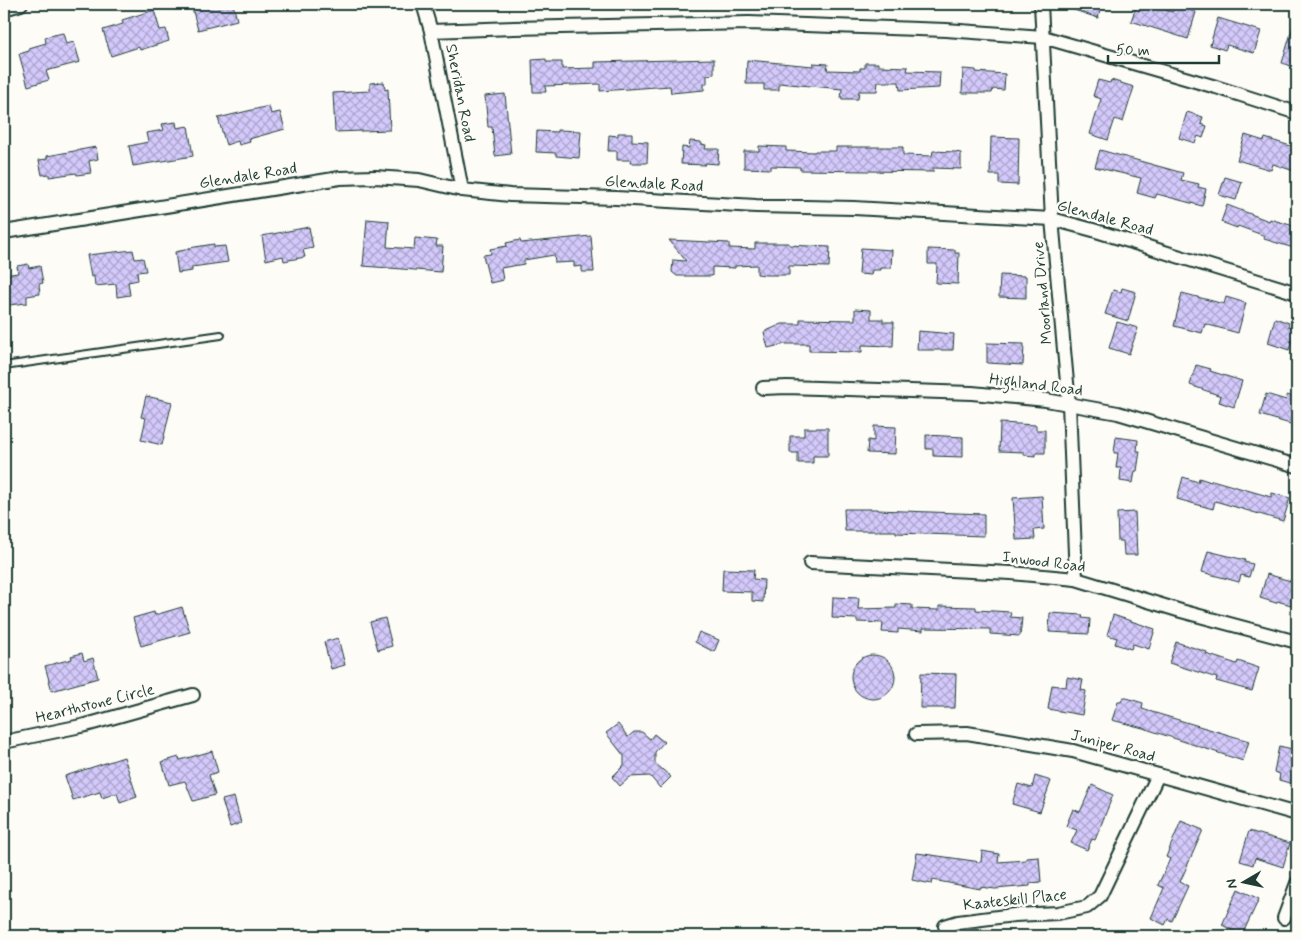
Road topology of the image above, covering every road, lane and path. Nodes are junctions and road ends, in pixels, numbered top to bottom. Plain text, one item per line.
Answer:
1 (21, 4) edge
2 (423, 4) edge
3 (1041, 4) edge
4 (4, 9) edge
5 (431, 31) junction
6 (1043, 37) junction
7 (1297, 113) edge
8 (462, 190) junction
9 (1052, 219) junction
10 (4, 232) edge
11 (1297, 292) edge
12 (221, 335) dead end
13 (4, 366) edge
14 (763, 388) dead end
15 (1069, 404) junction
16 (1297, 466) edge
17 (810, 563) dead end
18 (1076, 579) junction
19 (1297, 642) edge
20 (193, 695) dead end
21 (916, 734) dead end
22 (4, 742) edge
23 (1158, 775) junction
24 (1297, 814) edge
25 (1297, 882) edge
26 (1284, 918) dead end
27 (945, 926) dead end

1 - 4 street
2 - 5 street, Sheridan Road
3 - 6 street, Moorland Drive
5 - 6 street
5 - 8 street, Sheridan Road
6 - 7 street
6 - 9 street, Moorland Drive
8 - 9 street, Glendale Road
8 - 10 street, Glendale Road
9 - 11 street, Glendale Road
9 - 15 street, Moorland Drive
12 - 13 lane
14 - 15 street, Highland Road
15 - 16 street, Highland Road
15 - 18 street, Moorland Drive
17 - 18 street, Inwood Road
18 - 19 street, Inwood Road
20 - 22 street, Hearthstone Circle
21 - 23 street, Juniper Road
23 - 24 street, Juniper Road
23 - 27 street, Kaateskill Place
25 - 26 street

